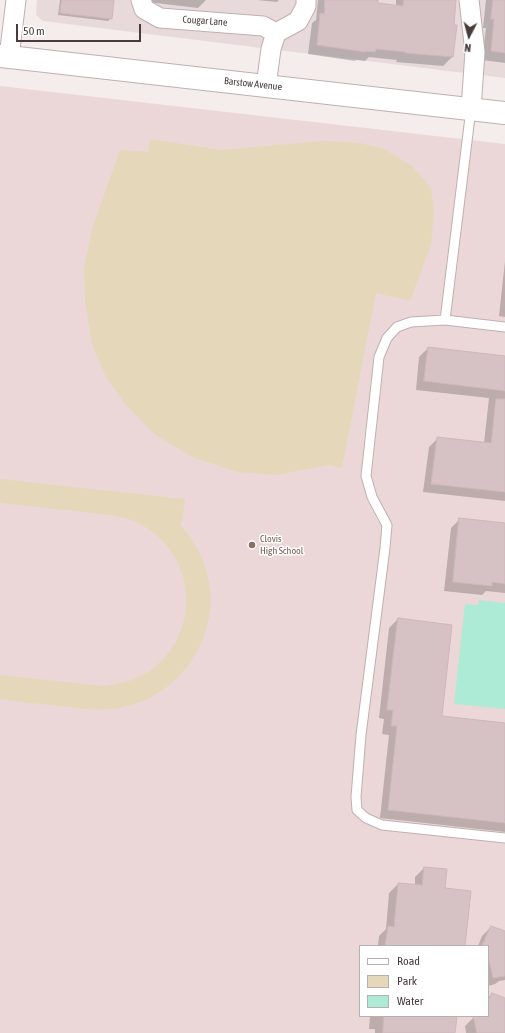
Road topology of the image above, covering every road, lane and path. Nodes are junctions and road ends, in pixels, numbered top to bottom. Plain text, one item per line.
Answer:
1 (16, 0) edge
2 (141, 0) edge
3 (306, 0) edge
4 (469, 0) edge
5 (276, 33) junction
6 (5, 56) edge
7 (266, 86) junction
8 (471, 109) junction
9 (505, 113) edge
10 (445, 320) junction
11 (505, 327) edge
12 (505, 838) edge

1 - 6 street
2 - 5 street, Cougar Lane
3 - 5 street
4 - 8 street
5 - 7 street
6 - 7 street, Barstow Avenue
7 - 8 street, Barstow Avenue
8 - 9 street, Barstow Avenue
8 - 10 lane
10 - 11 lane
10 - 12 lane

